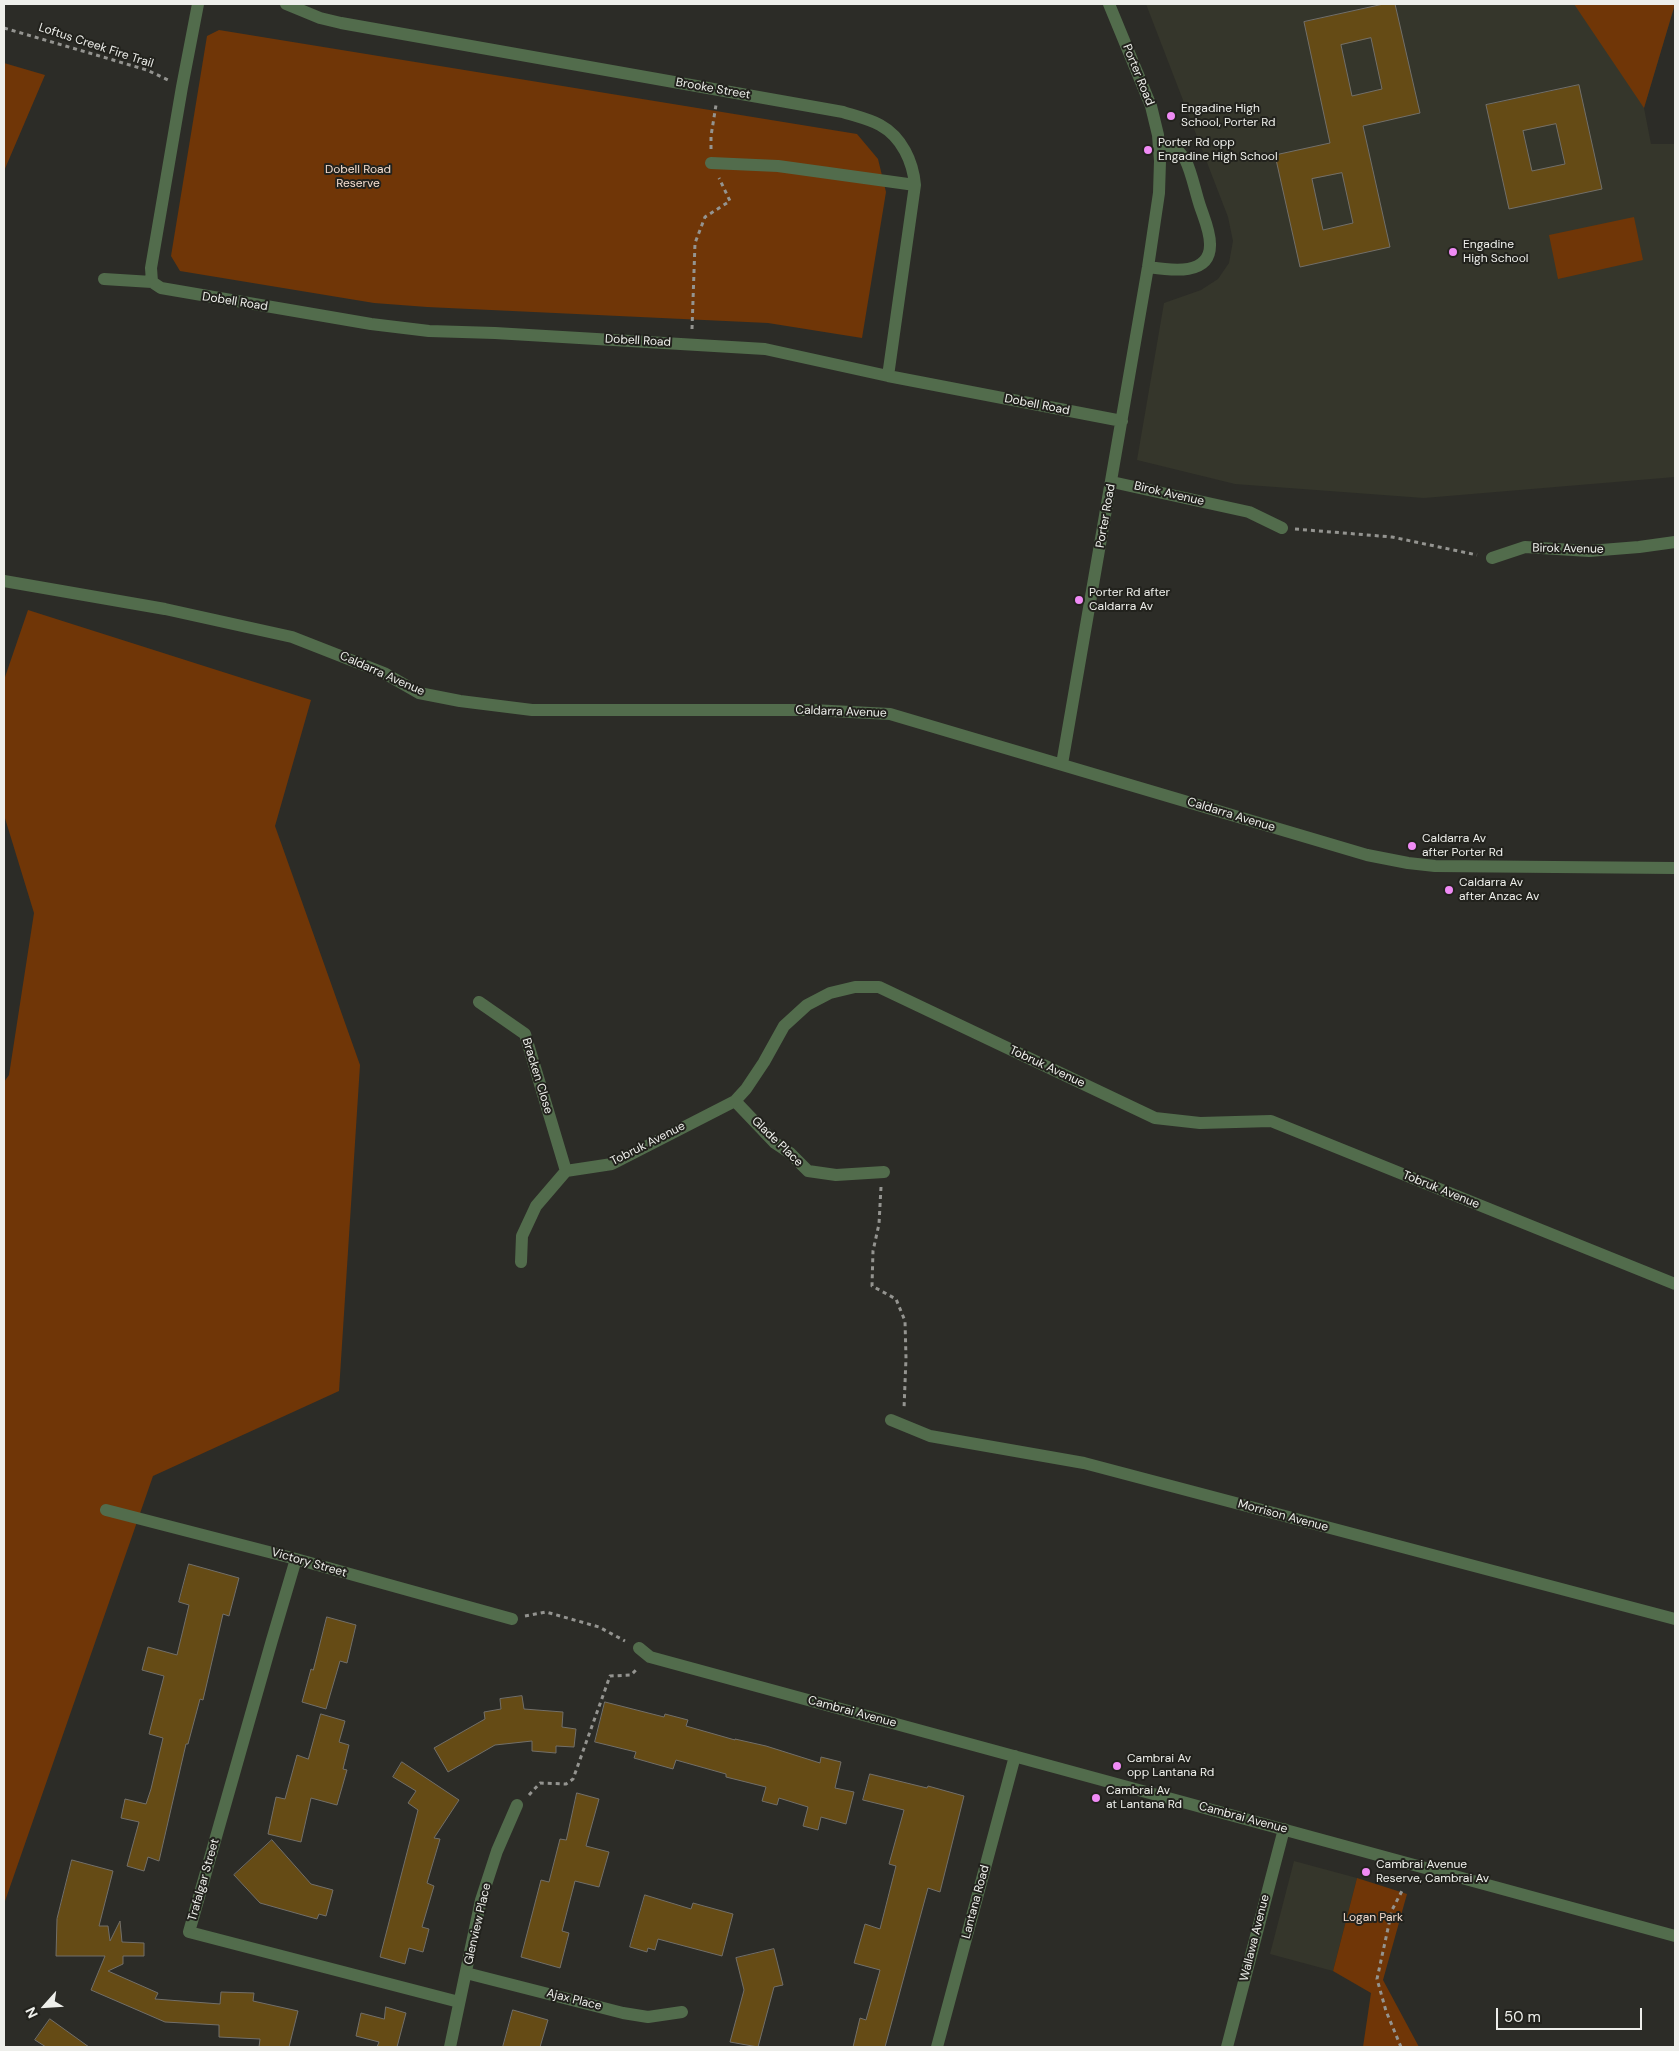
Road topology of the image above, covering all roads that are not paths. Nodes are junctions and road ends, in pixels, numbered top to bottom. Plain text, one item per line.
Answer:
1 (198, 4) edge
2 (286, 4) edge
3 (1109, 4) edge
4 (1159, 148) junction
5 (712, 162) road end
6 (915, 185) junction
7 (1148, 267) junction
8 (104, 279) dead end
9 (152, 282) junction
10 (888, 376) junction
11 (1122, 422) junction
12 (1112, 482) junction
13 (1282, 528) road end
14 (1675, 542) edge
15 (1492, 558) road end
16 (4, 581) edge
17 (1062, 764) junction
18 (1675, 868) edge
19 (479, 1002) dead end
20 (735, 1101) junction
21 (566, 1171) junction
22 (884, 1172) road end
23 (522, 1262) dead end
24 (1675, 1284) edge
25 (890, 1420) road end
26 (106, 1510) dead end
27 (296, 1559) junction
28 (512, 1619) road end
29 (1675, 1620) edge
30 (639, 1648) road end
31 (1015, 1756) junction
32 (515, 1809) road end
33 (1284, 1829) junction
34 (1675, 1936) edge
35 (466, 1973) junction
36 (459, 2002) junction
37 (682, 2012) dead end
38 (450, 2047) edge
39 (937, 2047) edge
40 (1227, 2047) edge

1 - 9 street
2 - 6 street, Brooke Street
3 - 4 street, Porter Road
4 - 7 street, Porter Road
4 - 7 street
5 - 6 street
6 - 10 street, Brooke Street
7 - 11 street, Porter Road
8 - 9 street, Dobell Road
9 - 10 street, Dobell Road
10 - 11 street, Dobell Road
11 - 12 street, Porter Road
12 - 13 street, Birok Avenue
12 - 17 street, Porter Road
14 - 15 street, Birok Avenue
16 - 17 street, Caldarra Avenue
17 - 18 street, Caldarra Avenue
19 - 21 street, Bracken Close
20 - 21 street, Tobruk Avenue
20 - 22 street, Glade Place
20 - 24 street, Tobruk Avenue
21 - 23 street
25 - 29 street, Morrison Avenue
26 - 27 street, Victory Street
27 - 28 street, Victory Street
27 - 36 street, Trafalgar Street
30 - 31 street, Cambrai Avenue
31 - 33 street, Cambrai Avenue
31 - 39 street, Lantana Road
32 - 35 street, Glenview Place
33 - 34 street, Cambrai Avenue
33 - 40 street, Wallawa Avenue
35 - 36 street, Glenview Place
35 - 37 street, Ajax Place
36 - 38 street, Glenview Place

